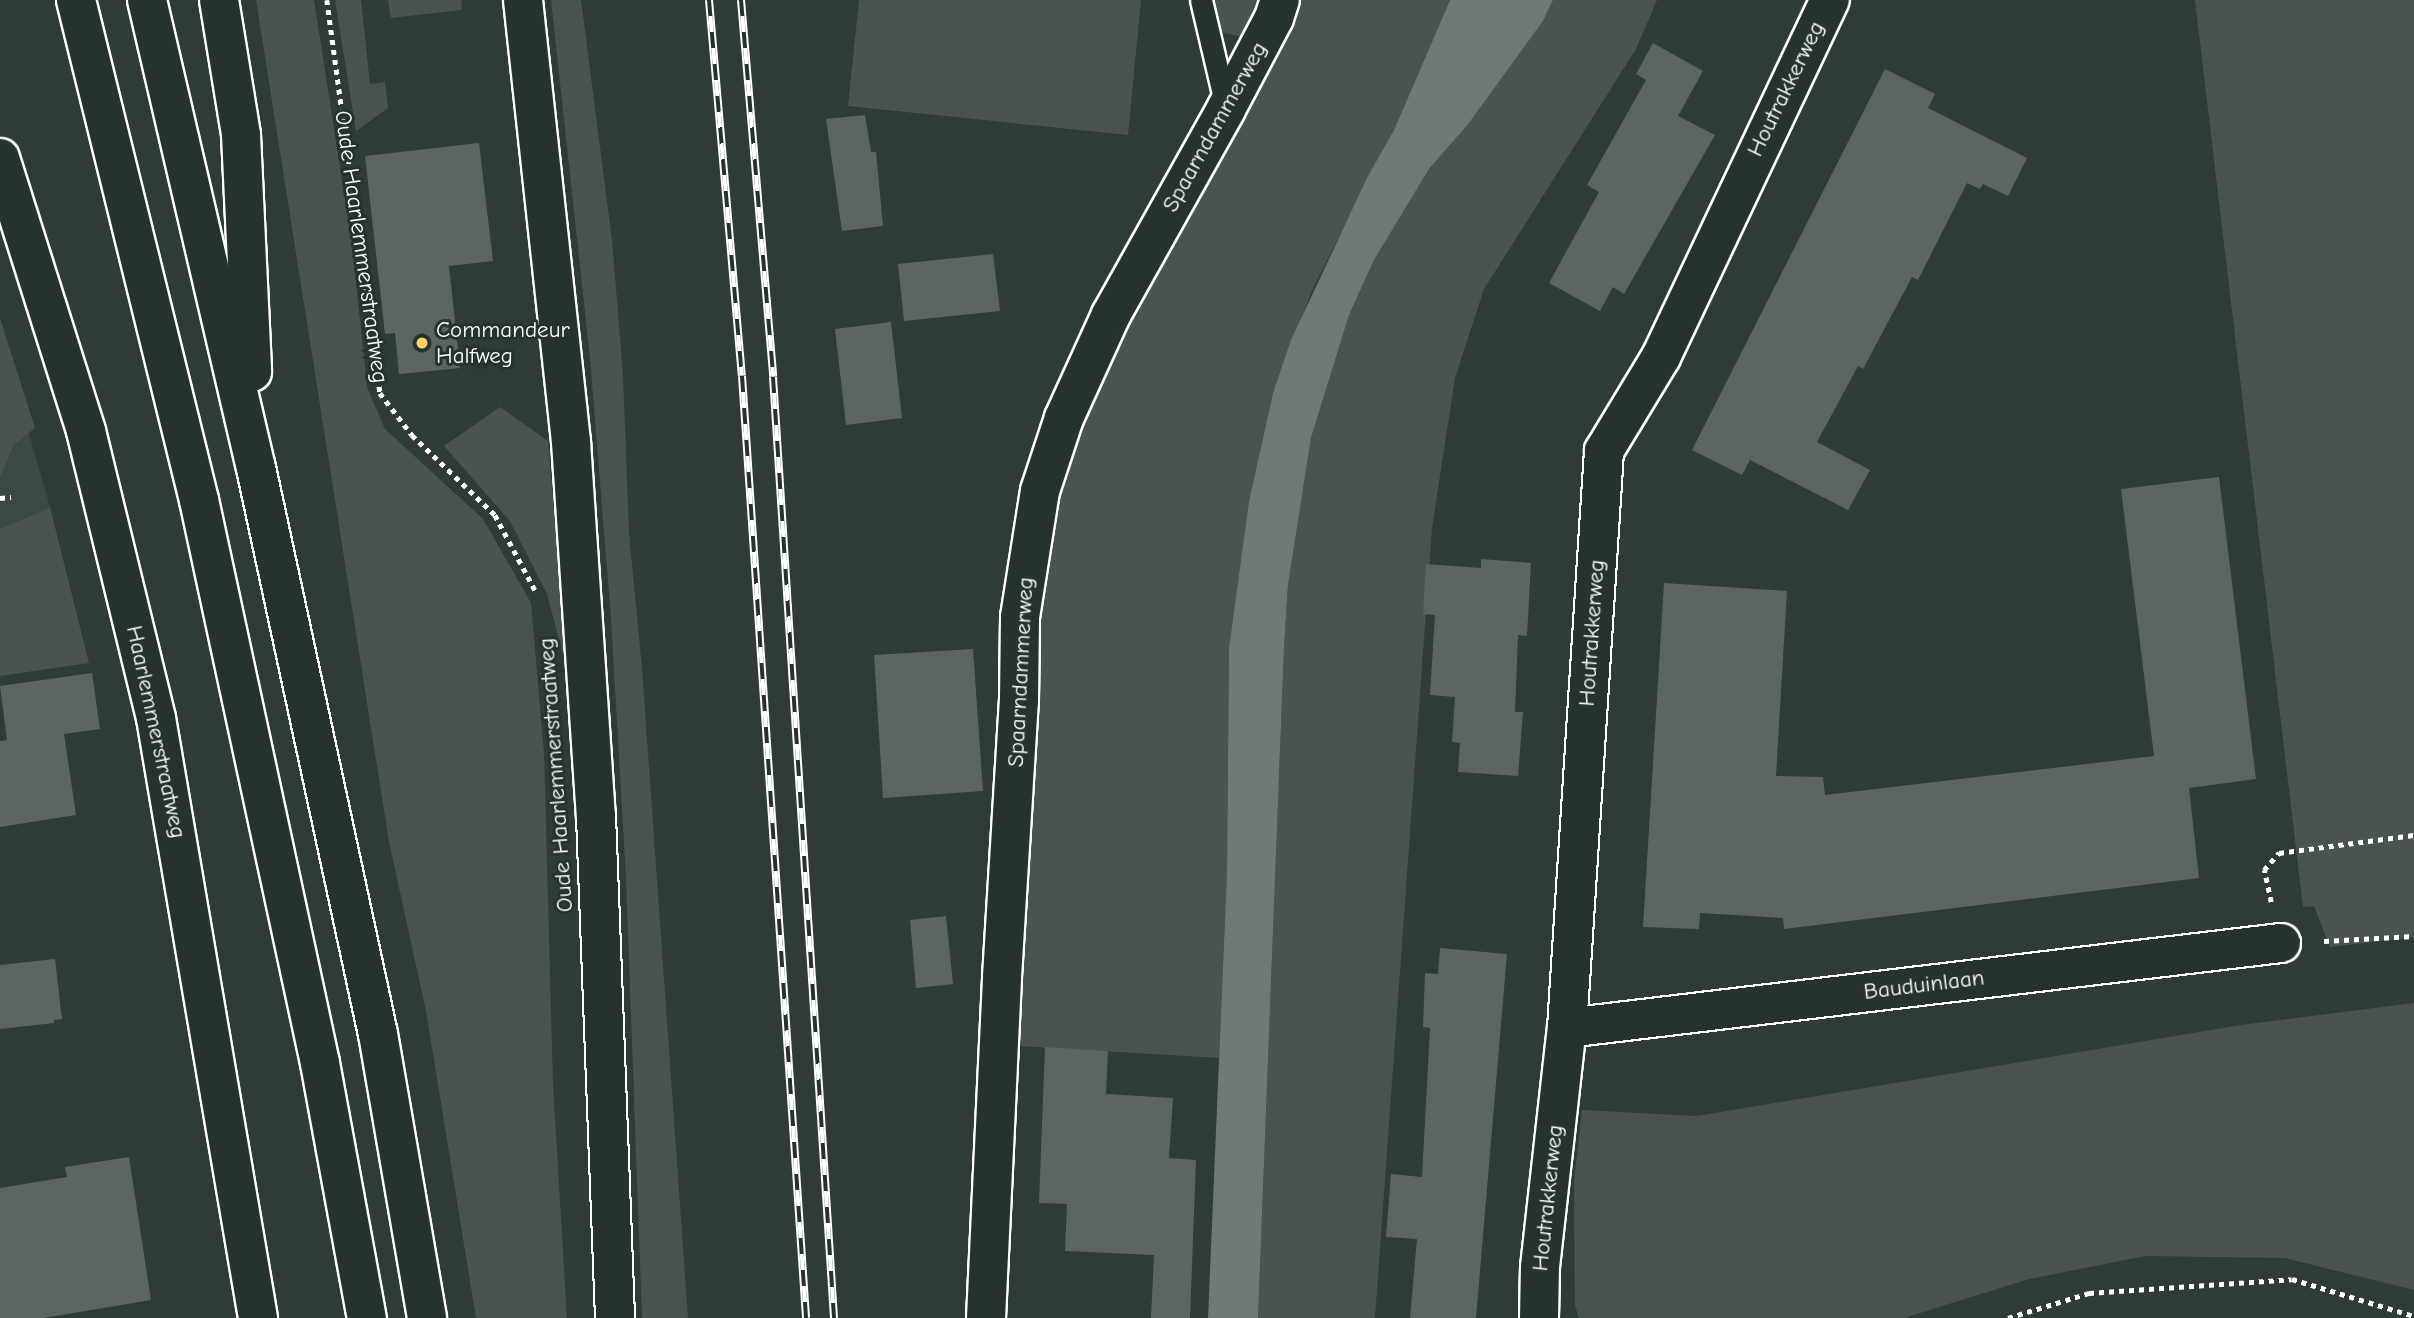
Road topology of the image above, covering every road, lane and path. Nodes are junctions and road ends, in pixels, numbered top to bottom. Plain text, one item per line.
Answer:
1 (148, 0) edge
2 (219, 0) edge
3 (327, 0) edge
4 (523, 0) edge
5 (1201, 0) edge
6 (1280, 0) edge
7 (1830, 0) edge
8 (76, 7) edge
9 (1226, 110) junction
10 (0, 159) edge
11 (256, 468) junction
12 (11, 496) dead end
13 (0, 498) edge
14 (538, 598) dead end
15 (2414, 835) edge
16 (2414, 936) edge
17 (2281, 943) junction
18 (1567, 1028) junction
19 (2414, 1316) edge
20 (258, 1318) edge
21 (367, 1318) edge
22 (427, 1318) edge
23 (615, 1318) edge
24 (986, 1318) edge
25 (1539, 1318) edge
26 (2008, 1318) edge

1 - 11 main road
2 - 11 main road
3 - 14 path, Oude Haarlemmerstraatweg
4 - 23 main road, Oude Haarlemmerstraatweg
5 - 9 lane
6 - 9 main road, Spaarndammerweg
7 - 18 main road, Houtrakkerweg
8 - 21 main road
9 - 24 main road, Spaarndammerweg
10 - 20 main road, Haarlemmerstraatweg
11 - 22 main road
12 - 13 path
15 - 17 path
16 - 17 path
17 - 18 main road, Bauduinlaan
18 - 25 main road, Houtrakkerweg
19 - 26 path

